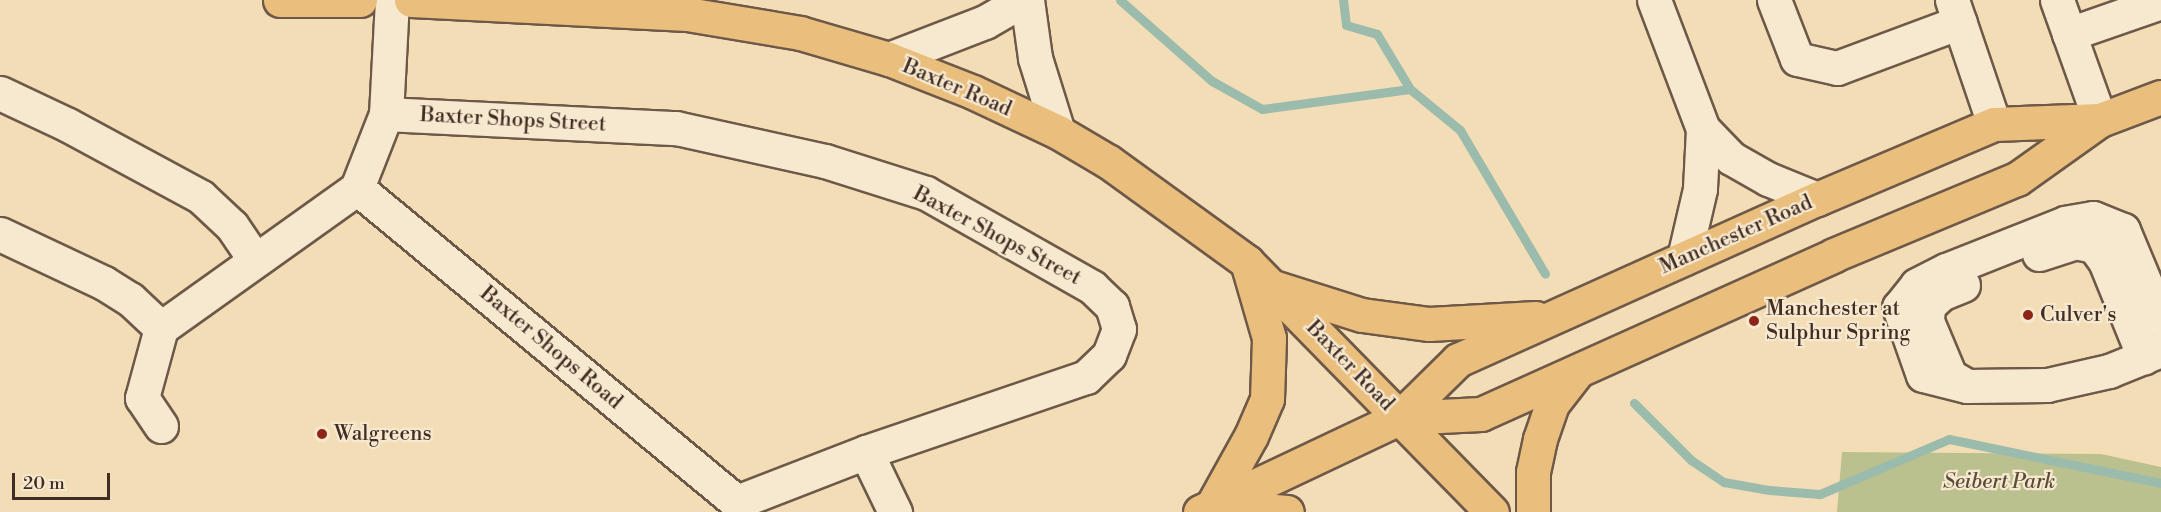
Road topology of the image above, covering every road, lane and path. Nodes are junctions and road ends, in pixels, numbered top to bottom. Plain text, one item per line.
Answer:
1 (280, 0) edge
2 (360, 0) edge
3 (392, 0) edge
4 (411, 0) edge
5 (1025, 0) edge
6 (2057, 0) edge
7 (1778, 1) edge
8 (1662, 2) edge
9 (2161, 2) edge
10 (1956, 11) edge
11 (2069, 34) junction
12 (889, 59) junction
13 (0, 93) edge
14 (2161, 98) edge
15 (386, 114) junction
16 (2100, 120) junction
17 (1994, 124) junction
18 (1703, 129) junction
19 (1058, 132) junction
20 (357, 188) junction
21 (1817, 199) junction
22 (0, 234) edge
23 (1684, 258) junction
24 (255, 260) junction
25 (1247, 262) junction
26 (1273, 287) junction
27 (1553, 318) junction
28 (161, 328) junction
29 (2149, 339) edge
30 (1579, 370) junction
31 (1967, 386) junction
32 (1399, 418) junction
33 (161, 426) dead end
34 (866, 452) junction
35 (1206, 509) edge
36 (895, 512) edge
37 (1287, 512) edge
38 (1492, 512) edge
39 (1533, 512) edge

1 - 2 main road
3 - 15 street
4 - 12 main road, Baxter Road
5 - 12 street
5 - 19 street
6 - 11 street
7 - 10 street
8 - 18 street
9 - 11 street
10 - 17 street
11 - 16 street
12 - 19 main road, Baxter Road
13 - 24 street
14 - 16 main road, Manchester Road
15 - 20 street
15 - 34 street, Baxter Shops Street
16 - 17 main road, Manchester Road
16 - 30 main road, Manchester Road
17 - 21 main road, Manchester Road
18 - 21 street
18 - 23 street
19 - 25 main road, Baxter Road
20 - 24 street
20 - 34 street, Baxter Shops Road
21 - 23 main road, Manchester Road
22 - 28 street
23 - 27 main road, Manchester Road
24 - 28 street
25 - 26 main road, Baxter Road
25 - 35 main road
26 - 27 main road
26 - 32 main road, Baxter Road
27 - 32 main road, Manchester Road
28 - 33 street
29 - 31 street
29 - 31 street
29 - 31 street
30 - 32 main road, Manchester Road
30 - 39 main road
32 - 35 main road, Manchester Road
32 - 38 main road, Baxter Road
34 - 36 street
35 - 37 main road

